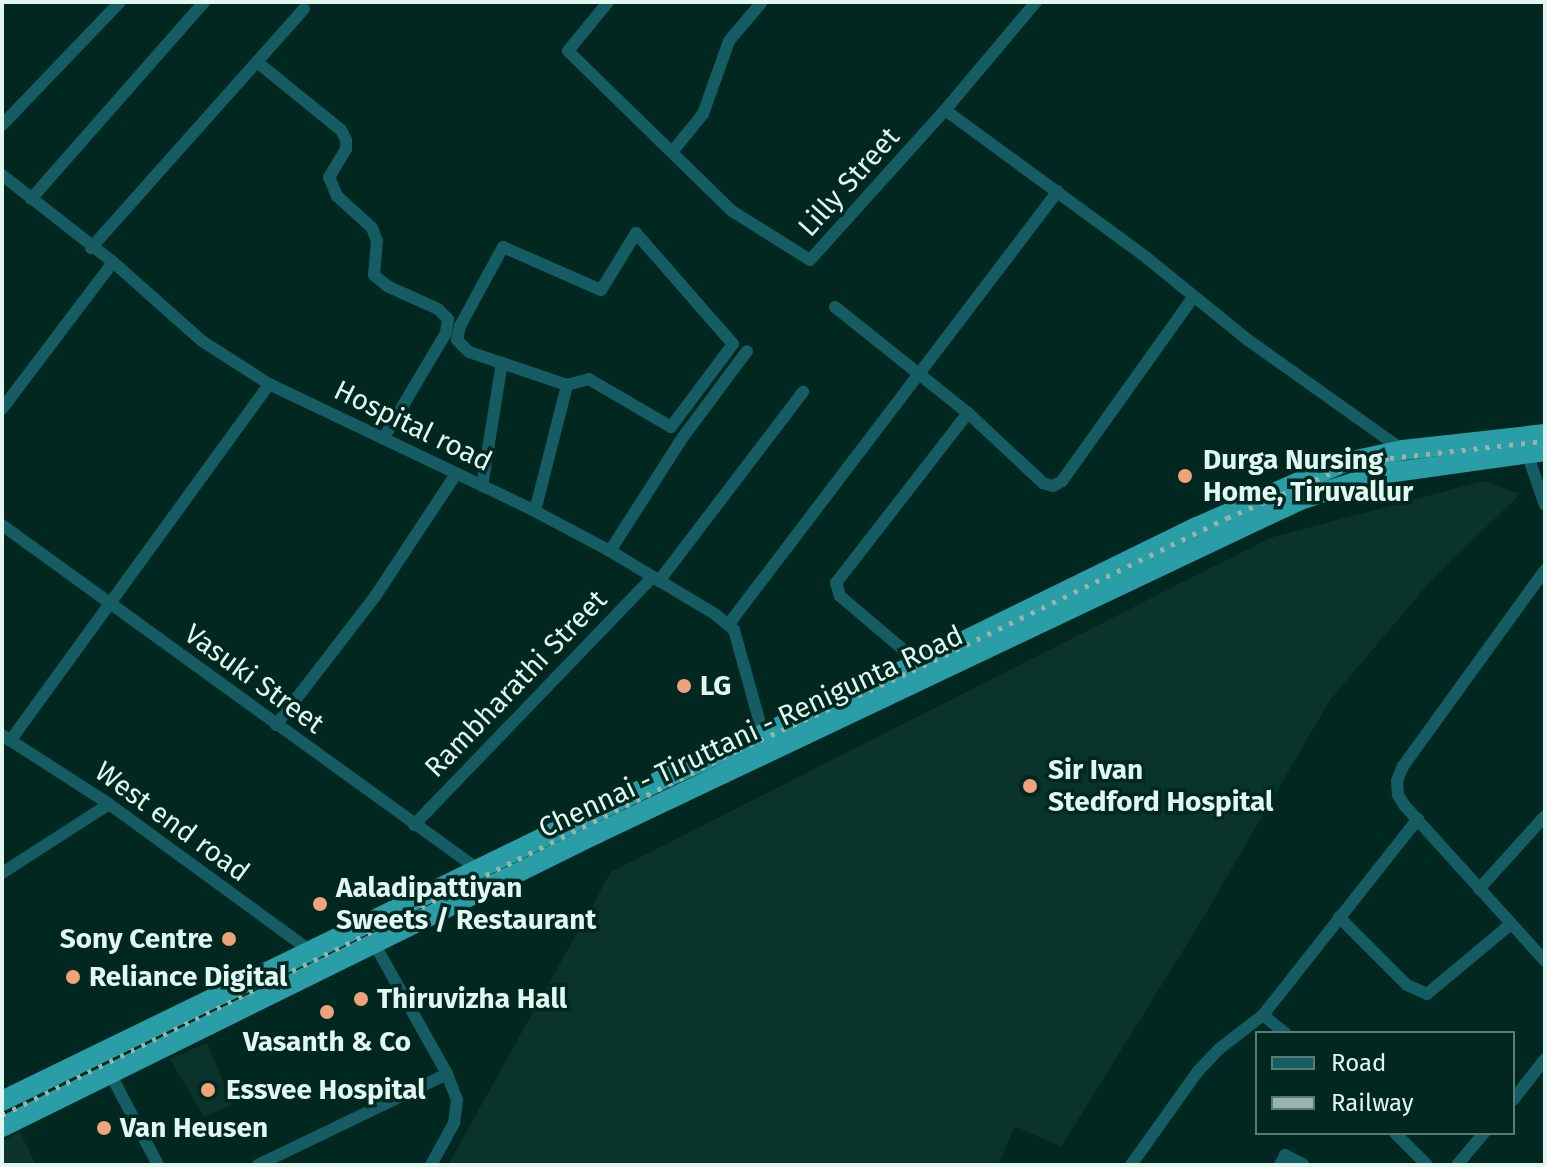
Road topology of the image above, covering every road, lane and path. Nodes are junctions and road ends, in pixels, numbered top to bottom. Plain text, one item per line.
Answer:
1 (120, 2) edge
2 (204, 2) edge
3 (608, 2) edge
4 (1036, 2) edge
5 (761, 3) edge
6 (304, 9) dead end
7 (257, 62) junction
8 (945, 110) junction
9 (2, 125) edge
10 (672, 152) junction
11 (2, 175) edge
12 (1058, 191) junction
13 (31, 199) junction
14 (91, 248) junction
15 (113, 262) junction
16 (1194, 296) junction
17 (835, 307) dead end
18 (747, 351) dead end
19 (502, 363) junction
20 (920, 375) junction
21 (269, 384) junction
22 (567, 385) junction
23 (803, 392) dead end
24 (2, 409) edge
25 (968, 413) junction
26 (1545, 434) edge
27 (383, 439) junction
28 (1536, 452) edge
29 (1404, 460) junction
30 (456, 474) junction
31 (482, 486) junction
32 (1545, 505) edge
33 (535, 511) junction
34 (2, 525) edge
35 (610, 551) junction
36 (1545, 570) edge
37 (656, 579) junction
38 (112, 605) junction
39 (728, 625) junction
40 (919, 663) junction
41 (276, 725) junction
42 (763, 734) junction
43 (6, 738) edge
44 (109, 804) junction
45 (1545, 816) edge
46 (1418, 819) junction
47 (414, 825) junction
48 (478, 869) junction
49 (2, 873) edge
50 (489, 888) junction
51 (1479, 889) junction
52 (1339, 917) junction
53 (1511, 924) junction
54 (375, 945) junction
55 (312, 952) junction
56 (1545, 961) edge
57 (321, 972) junction
58 (1263, 1015) junction
59 (1283, 1031) edge
60 (1545, 1059) edge
61 (447, 1074) junction
62 (111, 1075) junction
63 (1515, 1097) edge
64 (2, 1101) edge
65 (2, 1127) edge
66 (1397, 1135) edge
67 (1482, 1135) edge
68 (158, 1165) edge
69 (258, 1165) edge
70 (431, 1165) edge
71 (1131, 1165) edge
72 (1280, 1165) edge
73 (1304, 1165) edge
74 (1427, 1165) edge
75 (1457, 1165) edge

1 - 9 street
2 - 13 street
3 - 10 street, Lilly Street
4 - 8 street
5 - 10 street
6 - 7 street
7 - 14 street
7 - 27 street
8 - 10 street, Lilly Street
8 - 12 street
11 - 13 street, Hospital road
12 - 16 street
12 - 20 street
13 - 14 street, Hospital road
14 - 15 street, Hospital road
15 - 21 street, Hospital road
15 - 24 street
16 - 25 street
16 - 29 street
17 - 20 street
18 - 35 street
19 - 22 street
19 - 22 street
19 - 31 street
20 - 25 street
20 - 39 street
21 - 27 street, Hospital road
21 - 38 street
22 - 33 street
23 - 37 street, Rambharathi Street
25 - 40 street
26 - 29 highway, Chennai - Tiruttani - Renigunta Road
27 - 30 street, Hospital road
28 - 29 highway, Chennai - Tiruttani - Renigunta Road
28 - 32 street
29 - 40 highway, Chennai - Tiruttani - Renigunta Road
29 - 50 highway, Chennai - Tiruttani - Renigunta Road
30 - 31 street, Hospital road
30 - 41 street
31 - 33 street, Hospital road
33 - 35 street, Hospital road
34 - 38 street, Vasuki Street
35 - 37 street, Hospital road
36 - 46 street
37 - 39 street, Hospital road
37 - 47 street, Rambharathi Street
38 - 41 street, Vasuki Street
38 - 43 street
39 - 42 street
40 - 42 highway, Chennai - Tiruttani - Renigunta Road
41 - 47 street, Vasuki Street
42 - 48 highway, Chennai - Tiruttani - Renigunta Road
43 - 44 street, West end road
44 - 49 street
44 - 55 street, West end road
45 - 51 street
46 - 51 street
46 - 52 street
47 - 48 street, Vasuki Street
48 - 50 street
48 - 55 highway, Chennai - Tiruttani - Renigunta Road
50 - 54 highway, Chennai - Tiruttani - Renigunta Road
51 - 53 street
52 - 53 street
52 - 58 street
53 - 56 street
54 - 57 highway, Chennai - Tiruttani - Renigunta Road
54 - 61 street
55 - 57 street
55 - 64 highway, Chennai - Tiruttani - Renigunta Road
57 - 62 highway, Chennai - Tiruttani - Renigunta Road
58 - 59 street
58 - 71 street
60 - 63 street
61 - 69 street
61 - 70 street
62 - 65 highway, Chennai - Tiruttani - Renigunta Road
62 - 68 street
66 - 74 street
67 - 75 street
72 - 73 street

